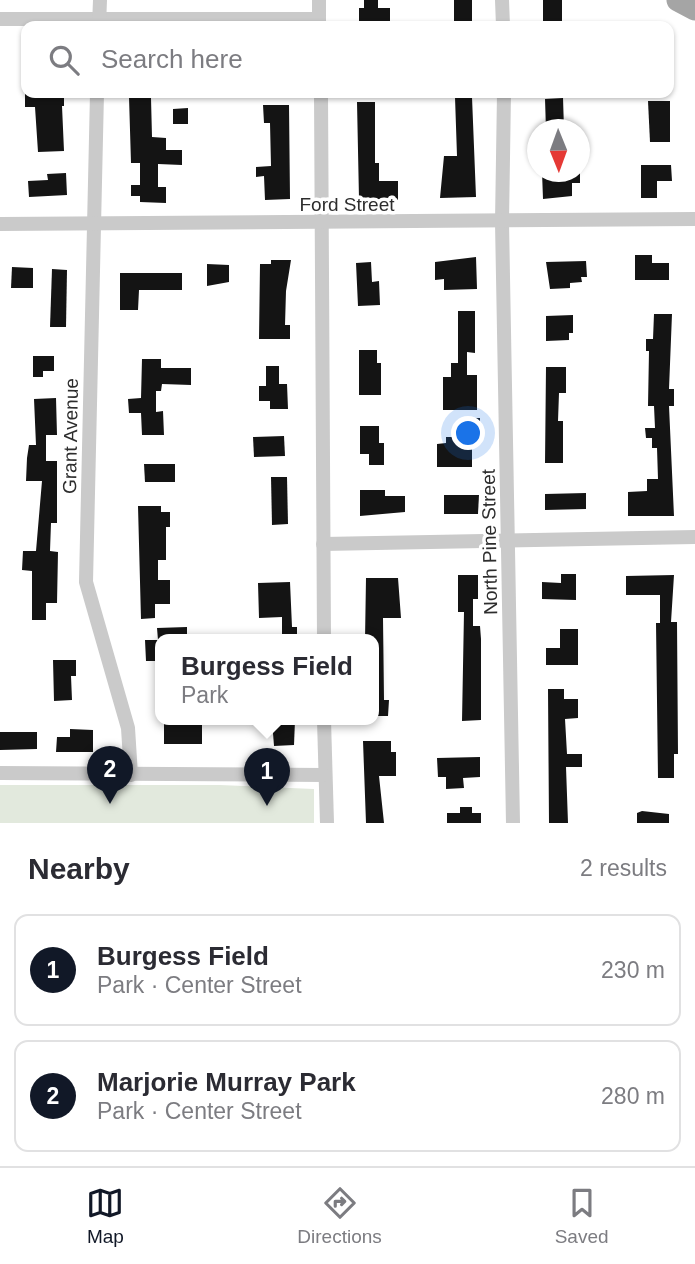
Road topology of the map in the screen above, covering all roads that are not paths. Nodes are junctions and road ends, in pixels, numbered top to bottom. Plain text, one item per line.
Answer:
1 (100, 0) edge
2 (319, 0) edge
3 (502, 0) edge
4 (678, 0) edge
5 (695, 9) edge
6 (0, 19) edge
7 (50, 21) edge
8 (99, 21) edge
9 (319, 21) edge
10 (503, 21) edge
11 (97, 98) edge
12 (321, 98) edge
13 (504, 98) edge
14 (695, 219) edge
15 (502, 222) junction
16 (0, 224) edge
17 (95, 224) junction
18 (323, 224) junction
19 (695, 537) edge
20 (508, 540) junction
21 (323, 544) junction
22 (324, 634) edge
23 (324, 725) edge
24 (0, 773) edge
25 (131, 775) junction
26 (324, 775) junction
27 (327, 823) edge
28 (513, 823) edge

1 - 8 street
2 - 9 street
3 - 10 street
4 - 5 main road
6 - 7 street
11 - 17 street, Grant Avenue
12 - 18 street
13 - 15 street, North Pine Street
14 - 15 street, Ford Street
15 - 18 street, Ford Street
15 - 20 street, North Pine Street
16 - 17 street, Ford Street
17 - 18 street, Ford Street
17 - 25 street, Grant Avenue
18 - 21 street
19 - 20 street
20 - 21 street
20 - 28 street, North Pine Street
21 - 22 street
23 - 26 street
24 - 25 street
25 - 26 street
26 - 27 street

